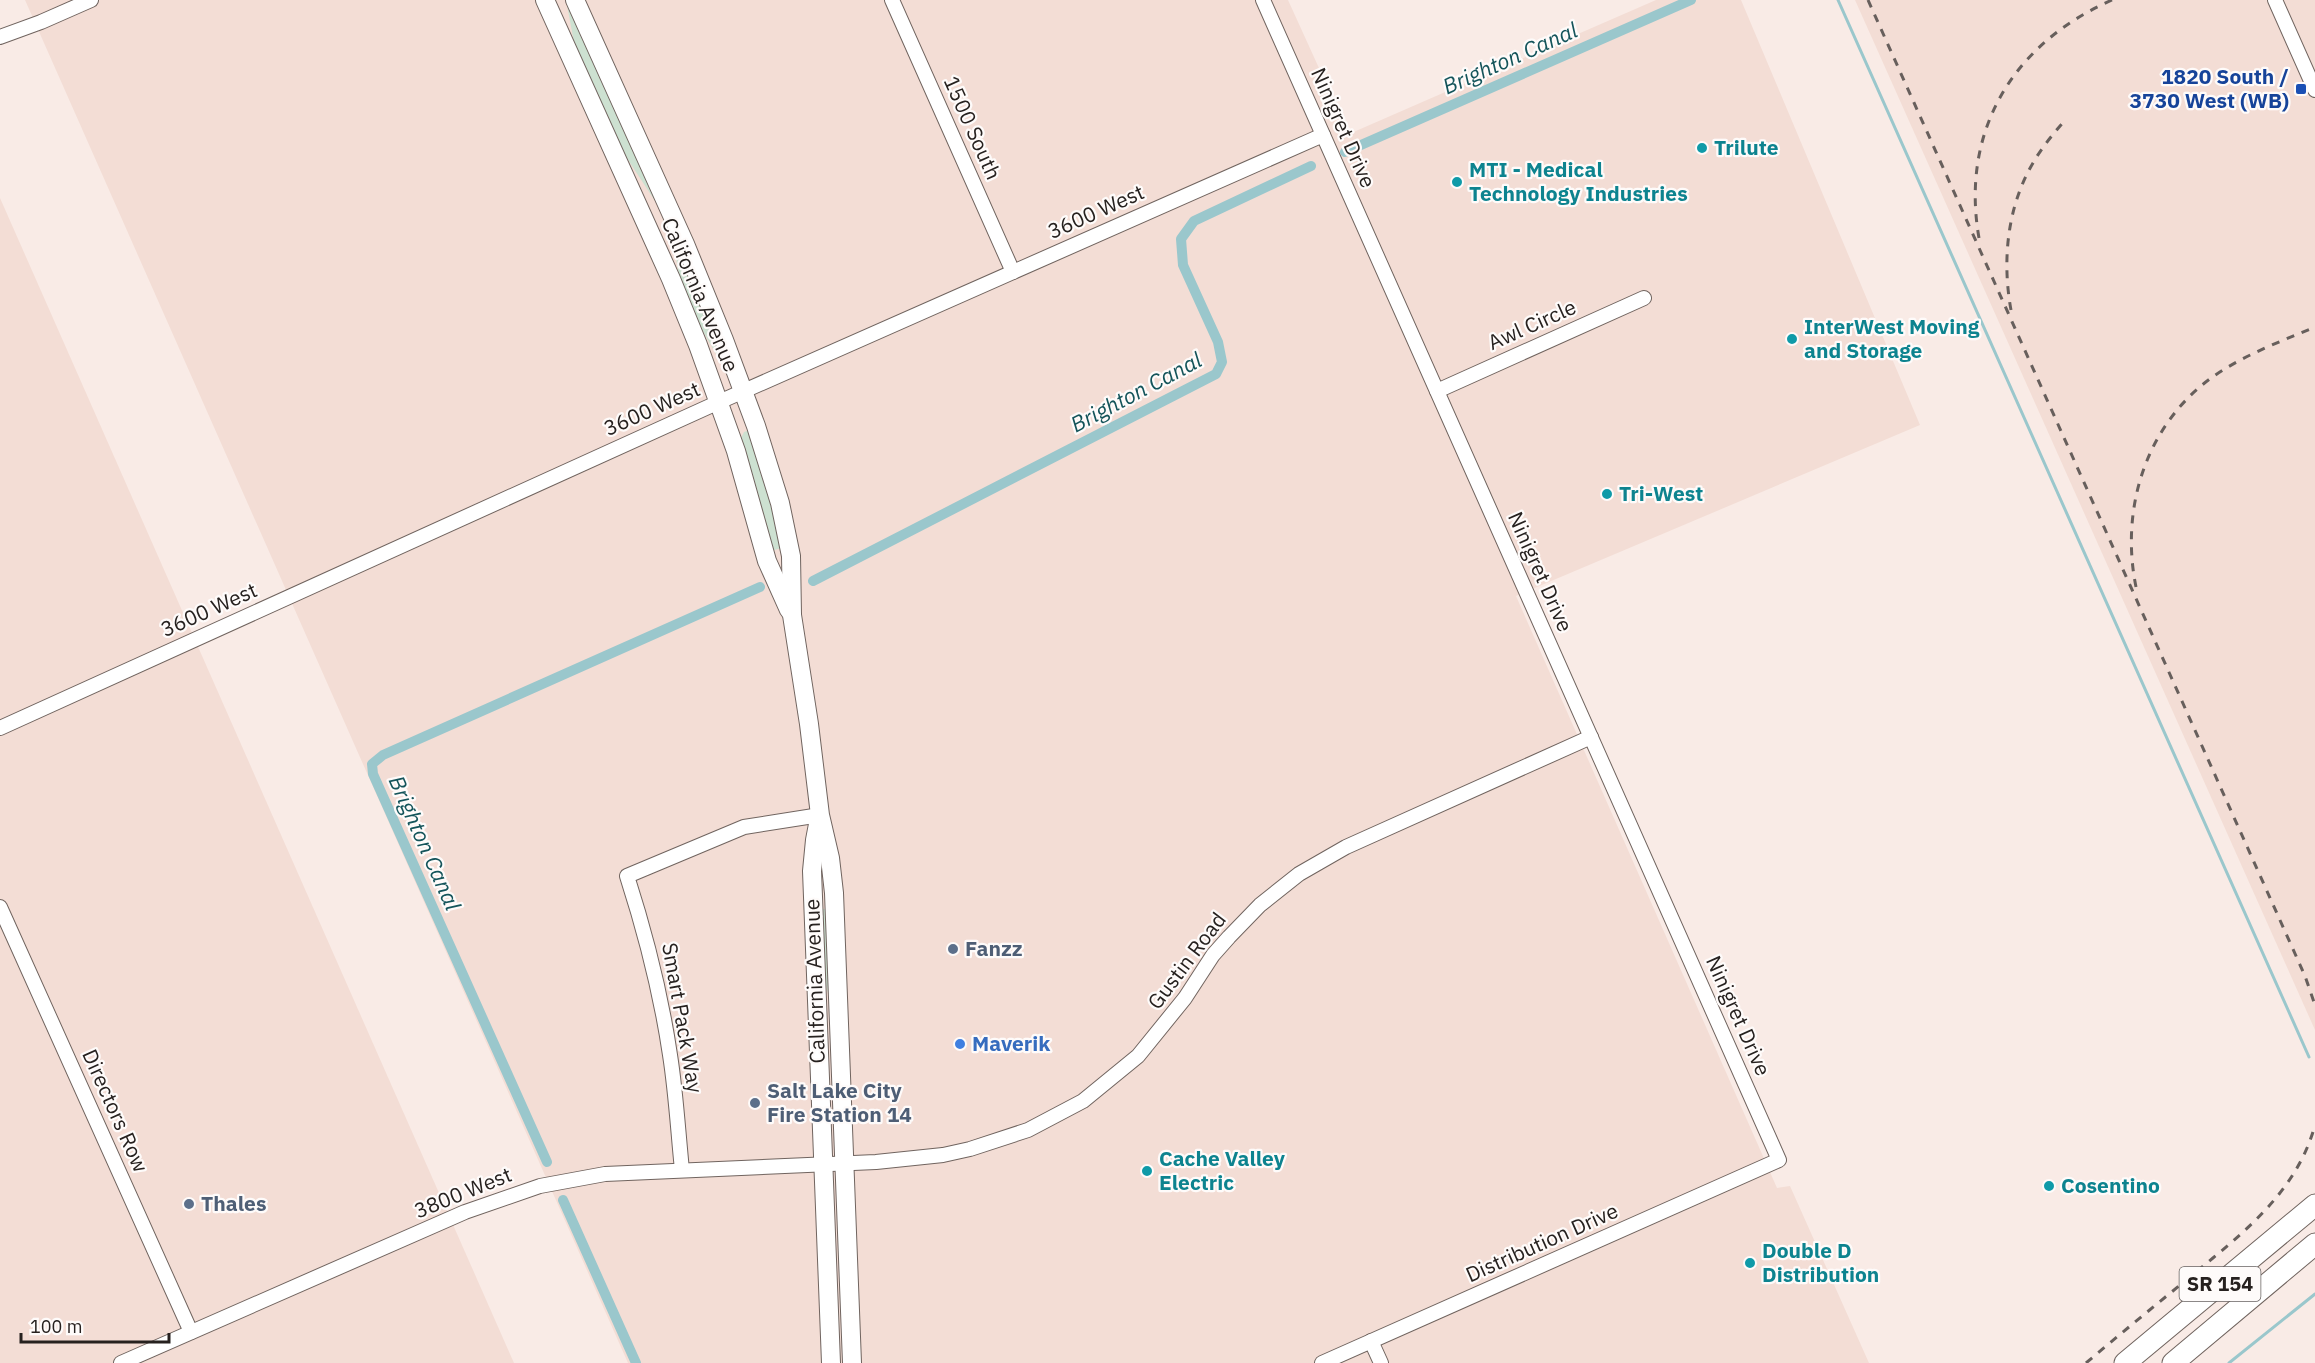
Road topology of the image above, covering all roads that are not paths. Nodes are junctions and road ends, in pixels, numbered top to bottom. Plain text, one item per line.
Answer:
1 (91, 0) edge
2 (545, 0) edge
3 (575, 0) edge
4 (892, 0) edge
5 (1263, 0) edge
6 (2275, 0) edge
7 (0, 38) edge
8 (2315, 90) edge
9 (1323, 135) junction
10 (675, 222) junction
11 (650, 232) junction
12 (1013, 272) junction
13 (1644, 298) dead end
14 (744, 391) junction
15 (1437, 391) junction
16 (719, 402) junction
17 (792, 615) junction
18 (0, 728) edge
19 (1591, 737) junction
20 (820, 815) junction
21 (0, 907) edge
22 (1779, 1161) joint
23 (823, 1164) junction
24 (845, 1164) junction
25 (682, 1170) junction
26 (2315, 1205) edge
27 (2315, 1244) edge
28 (191, 1332) junction
29 (1371, 1341) junction
30 (121, 1363) edge
31 (831, 1363) edge
32 (852, 1363) edge
33 (1322, 1363) edge
34 (1381, 1363) edge
35 (2125, 1363) edge
36 (2173, 1363) edge

1 - 7 street
2 - 11 main road, California Avenue
3 - 10 main road, California Avenue
4 - 12 street, 1500 South
5 - 9 street, Ninigret Drive
6 - 8 street
9 - 12 street, 3600 West
9 - 15 street, Ninigret Drive
10 - 11 main road
10 - 14 main road, California Avenue
11 - 16 main road, California Avenue
12 - 14 street, 3600 West
13 - 15 street, Awl Circle
14 - 16 street, 3600 West
14 - 17 main road, California Avenue
15 - 19 street, Ninigret Drive
16 - 17 main road, California Avenue
16 - 18 street, 3600 West
17 - 20 main road, California Avenue
19 - 22 street, Ninigret Drive
19 - 24 street, Gustin Road
20 - 23 main road, California Avenue
20 - 24 main road, California Avenue
20 - 25 street, Smart Pack Way
21 - 28 street, Directors Row
22 - 29 street, Distribution Drive
23 - 24 street, 3800 West
23 - 25 street, 3800 West
23 - 31 main road, California Avenue
24 - 32 main road, California Avenue
25 - 28 street, 3800 West
26 - 35 highway, SR 154
27 - 36 highway, SR 154
28 - 30 street, 3800 West
29 - 33 street, Distribution Drive
29 - 34 street

